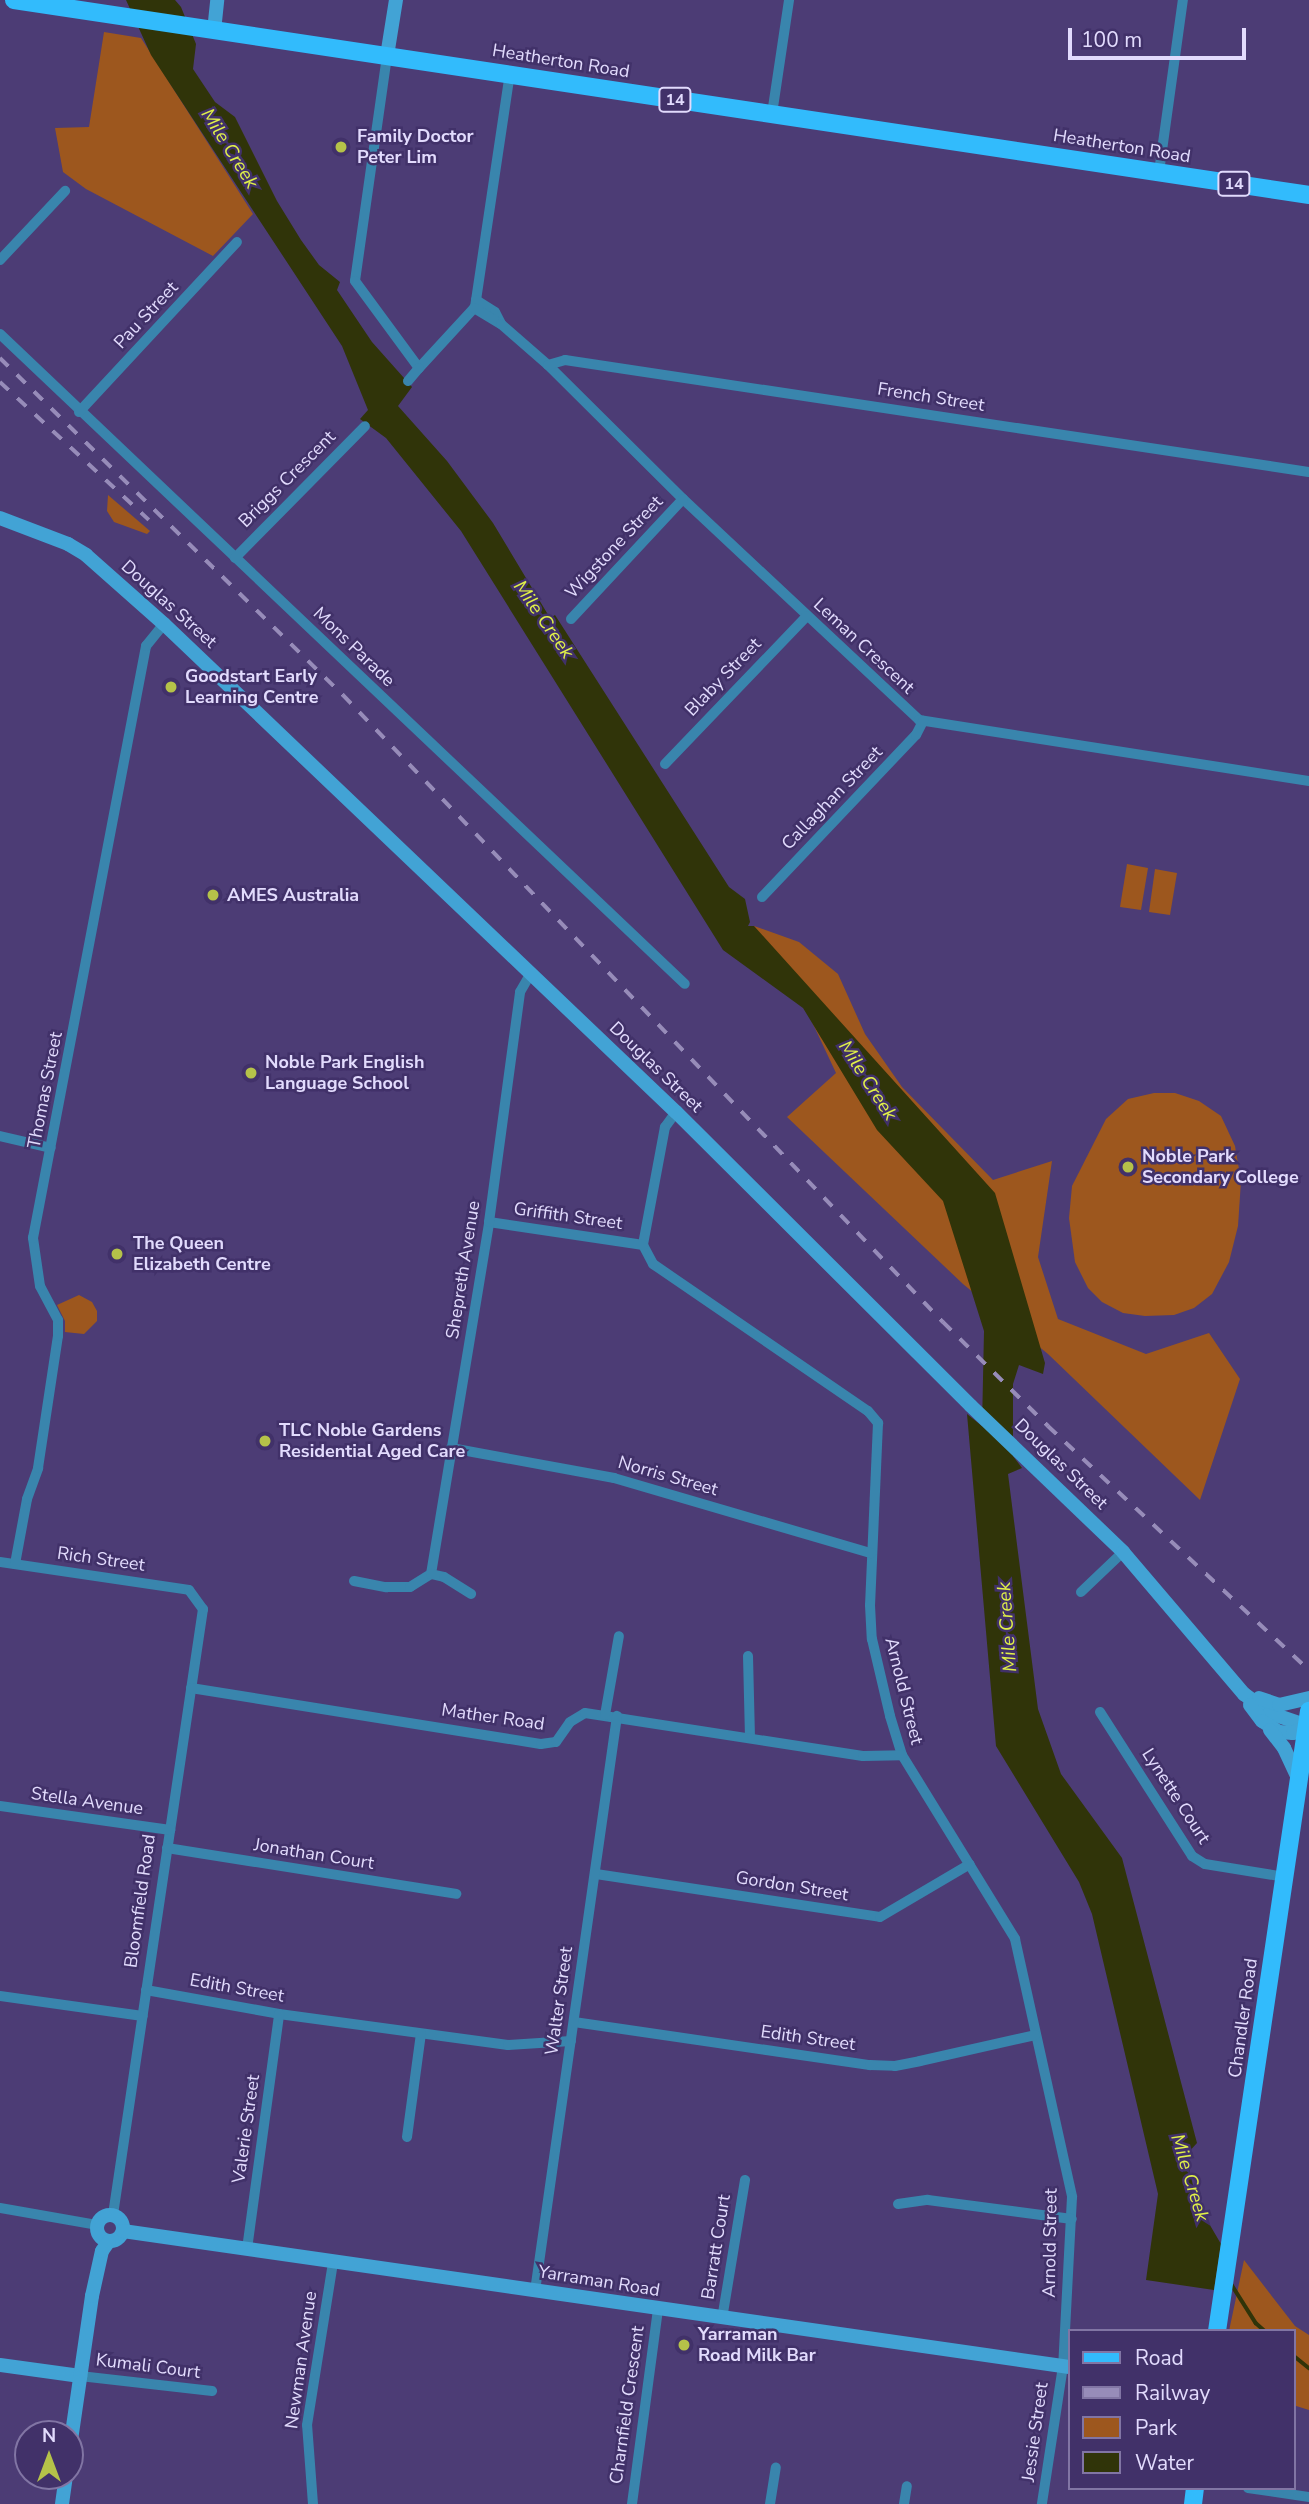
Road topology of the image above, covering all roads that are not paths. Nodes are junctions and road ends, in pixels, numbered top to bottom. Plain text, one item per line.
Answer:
1 (14, 0) edge
2 (216, 0) edge
3 (396, 0) edge
4 (789, 0) edge
5 (1183, 0) edge
6 (214, 31) junction
7 (387, 56) junction
8 (510, 74) junction
9 (772, 114) junction
10 (1159, 172) junction
11 (65, 191) dead end
12 (1309, 195) edge
13 (237, 242) dead end
14 (0, 260) edge
15 (475, 304) junction
16 (0, 334) edge
17 (548, 365) junction
18 (419, 368) junction
19 (408, 381) dead end
20 (79, 412) junction
21 (365, 426) dead end
22 (1309, 472) edge
23 (683, 499) junction
24 (0, 518) edge
25 (235, 558) junction
26 (807, 616) junction
27 (571, 619) dead end
28 (164, 624) junction
29 (923, 721) junction
30 (665, 764) dead end
31 (1309, 781) edge
32 (762, 897) dead end
33 (531, 973) junction
34 (685, 984) dead end
35 (676, 1112) junction
36 (0, 1136) edge
37 (51, 1148) junction
38 (489, 1222) junction
39 (643, 1245) junction
40 (451, 1448) junction
41 (1123, 1552) junction
42 (871, 1553) junction
43 (0, 1562) edge
44 (15, 1564) junction
45 (430, 1574) junction
46 (354, 1581) dead end
47 (1081, 1592) dead end
48 (195, 1594) joint
49 (471, 1594) dead end
50 (619, 1636) dead end
51 (748, 1656) dead end
52 (191, 1688) junction
53 (1242, 1691) junction
54 (1309, 1698) edge
55 (1100, 1712) dead end
56 (605, 1715) junction
57 (617, 1716) junction
58 (1262, 1721) junction
59 (1308, 1721) edge
60 (750, 1738) junction
61 (902, 1755) junction
62 (1299, 1780) junction
63 (0, 1806) edge
64 (170, 1830) junction
65 (167, 1848) junction
66 (970, 1864) junction
67 (596, 1874) junction
68 (1285, 1877) junction
69 (456, 1894) dead end
70 (146, 1990) junction
71 (0, 1996) edge
72 (279, 2014) junction
73 (143, 2016) junction
74 (574, 2022) junction
75 (421, 2034) junction
76 (1035, 2035) junction
77 (571, 2041) junction
78 (407, 2137) dead end
79 (745, 2180) dead end
80 (898, 2204) dead end
81 (0, 2208) edge
82 (113, 2215) junction
83 (1072, 2219) junction
84 (97, 2225) junction
85 (123, 2231) junction
86 (109, 2241) junction
87 (247, 2249) junction
88 (333, 2262) junction
89 (535, 2291) junction
90 (658, 2310) junction
91 (722, 2319) junction
92 (1217, 2329) edge
93 (0, 2365) edge
94 (1066, 2366) edge
95 (80, 2376) junction
96 (212, 2391) dead end
97 (74, 2420) edge
98 (776, 2466) dead end
99 (906, 2486) dead end
100 (1262, 2490) edge
101 (1309, 2497) edge
102 (313, 2504) edge
103 (632, 2504) edge
104 (770, 2504) edge
105 (904, 2504) edge
106 (1042, 2504) edge

1 - 6 main road, Heatherton Road / 14
2 - 6 main road
3 - 7 main road
4 - 9 street
5 - 10 street
6 - 7 main road, Heatherton Road / 14
7 - 8 main road, Heatherton Road / 14
7 - 18 street
8 - 9 main road, Heatherton Road / 14
8 - 15 street
9 - 10 main road, Heatherton Road / 14
10 - 12 main road, Heatherton Road / 14
11 - 14 street
13 - 20 street, Pau Street
15 - 17 street, Leman Crescent
15 - 18 street
16 - 20 street, Mons Parade
17 - 22 street, French Street
17 - 23 street, Leman Crescent
18 - 19 street
20 - 25 street, Mons Parade
21 - 25 street, Briggs Crescent
23 - 26 street, Leman Crescent
23 - 27 street, Wigstone Street
24 - 28 main road, Douglas Street
25 - 34 street, Mons Parade
26 - 29 street, Leman Crescent
26 - 30 street, Blaby Street
28 - 33 main road, Douglas Street
28 - 37 street, Thomas Street
29 - 31 street
29 - 32 street, Callaghan Street
33 - 35 main road, Douglas Street
33 - 38 street, Shepreth Avenue
35 - 39 street
35 - 41 main road, Douglas Street
36 - 37 street
37 - 44 street, Thomas Street
38 - 39 street, Griffith Street
38 - 40 street, Shepreth Avenue
39 - 42 street, Arnold Street
40 - 42 street, Norris Street
40 - 45 street, Shepreth Avenue
41 - 47 street
41 - 53 main road, Douglas Street
42 - 61 street, Arnold Street
43 - 44 street, Rich Street
44 - 48 street, Rich Street
45 - 46 street
45 - 49 street
48 - 52 street, Bloomfield Road
50 - 56 street
51 - 60 street
52 - 56 street, Mather Road
52 - 64 street, Bloomfield Road
53 - 54 main road
53 - 58 main road, Douglas Street
53 - 59 main road, Douglas Street
55 - 68 street, Lynette Court
56 - 57 street, Mather Road
57 - 60 street, Mather Road
57 - 67 street, Walter Street
58 - 59 main road
58 - 62 main road, Douglas Street
59 - 62 main road, Chandler Road
60 - 61 street, Mather Road
61 - 66 street, Arnold Street
62 - 68 main road, Chandler Road
63 - 64 street, Stella Avenue
64 - 65 street, Bloomfield Road
65 - 69 street, Jonathan Court
65 - 70 street, Bloomfield Road
66 - 67 street, Gordon Street
66 - 76 street, Arnold Street
67 - 74 street, Walter Street
68 - 92 main road, Chandler Road
70 - 72 street, Edith Street
70 - 73 street, Bloomfield Road
71 - 73 street
72 - 75 street, Edith Street
72 - 87 street, Valerie Street
73 - 82 street, Bloomfield Road
74 - 76 street, Edith Street
74 - 77 street, Walter Street
75 - 77 street, Edith Street
75 - 78 street
76 - 83 street, Arnold Street
77 - 89 street, Walter Street
79 - 91 street, Barratt Court
80 - 83 street
81 - 84 street
82 - 84 main road
82 - 85 main road
83 - 94 street, Arnold Street
84 - 86 main road
85 - 86 main road
85 - 87 main road, Yarraman Road
86 - 95 main road
87 - 88 main road, Yarraman Road
88 - 89 main road, Yarraman Road
88 - 102 street, Newman Avenue
89 - 90 main road, Yarraman Road
90 - 91 main road, Yarraman Road
90 - 103 street, Charnfield Crescent
91 - 94 main road, Yarraman Road
93 - 95 main road
94 - 106 street, Jessie Street
95 - 96 street, Kumali Court
95 - 97 main road
98 - 104 street
99 - 105 street
100 - 101 street

